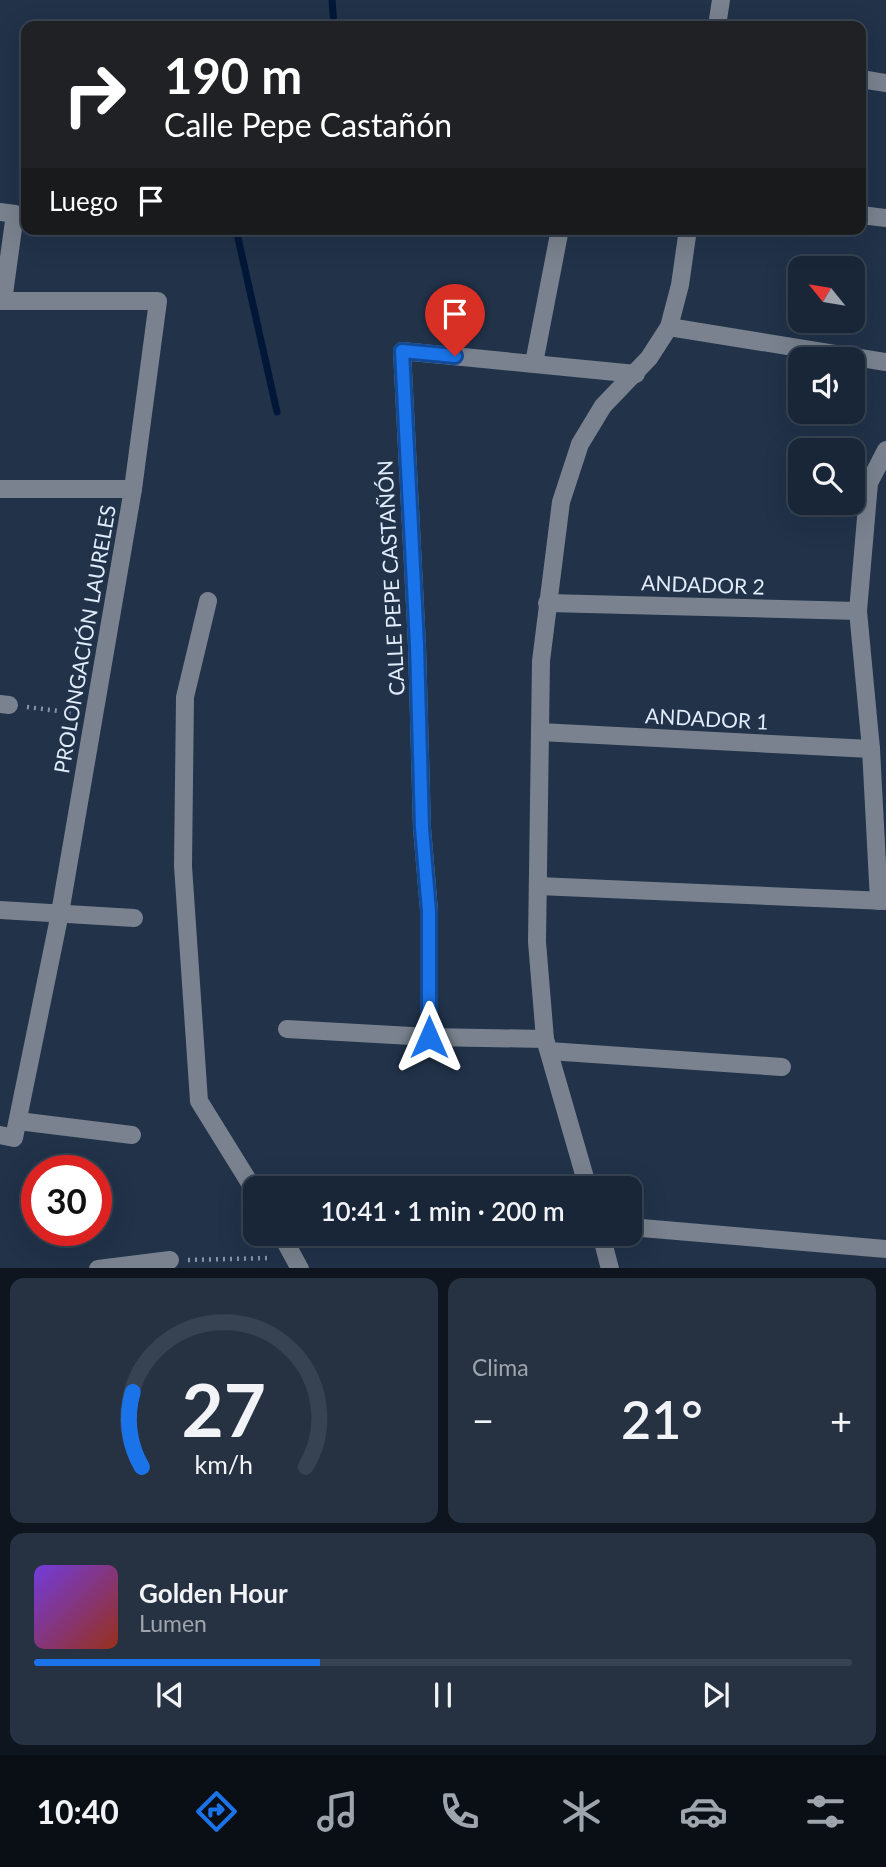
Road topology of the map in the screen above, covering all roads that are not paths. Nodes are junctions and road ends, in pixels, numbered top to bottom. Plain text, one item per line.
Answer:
1 (721, 0) edge
2 (718, 21) edge
3 (866, 80) edge
4 (886, 83) edge
5 (8, 213) edge
6 (866, 216) edge
7 (886, 218) edge
8 (559, 235) edge
9 (687, 235) edge
10 (1, 301) edge
11 (669, 327) junction
12 (886, 362) edge
13 (534, 363) junction
14 (636, 374) junction
15 (886, 450) edge
16 (0, 489) edge
17 (133, 489) junction
18 (208, 601) dead end
19 (547, 603) junction
20 (858, 611) junction
21 (540, 732) junction
22 (871, 749) junction
23 (538, 886) junction
24 (882, 901) edge
25 (0, 910) edge
26 (60, 913) junction
27 (135, 918) dead end
28 (287, 1030) dead end
29 (429, 1037) junction
30 (547, 1045) junction
31 (782, 1067) dead end
32 (11, 1132) edge
33 (132, 1135) dead end
34 (245, 1176) edge
35 (585, 1176) edge
36 (642, 1228) edge
37 (287, 1246) edge
38 (604, 1246) edge
39 (886, 1249) edge
40 (170, 1260) road end
41 (296, 1265) edge
42 (106, 1268) edge
43 (610, 1268) edge

1 - 2 street
3 - 4 street
5 - 10 street
6 - 7 street
8 - 13 street
9 - 11 street
10 - 17 street, PROLONGACIÓN LAURELES
11 - 12 street
11 - 14 street
13 - 14 street, CALLE PEPE CASTAÑÓN
13 - 29 street, CALLE PEPE CASTAÑÓN
14 - 19 street
15 - 20 street
16 - 17 street
17 - 26 street, PROLONGACIÓN LAURELES
18 - 34 street
19 - 20 street, ANDADOR 2
19 - 21 street
20 - 22 street
21 - 22 street, ANDADOR 1
21 - 23 street
22 - 24 street
23 - 24 street
23 - 30 street
25 - 26 street
26 - 27 street
26 - 32 street, PROLONGACIÓN LAURELES
28 - 29 street
29 - 30 street
30 - 31 street
30 - 35 street
32 - 33 street
36 - 39 street
37 - 41 street
38 - 43 street
40 - 42 street

